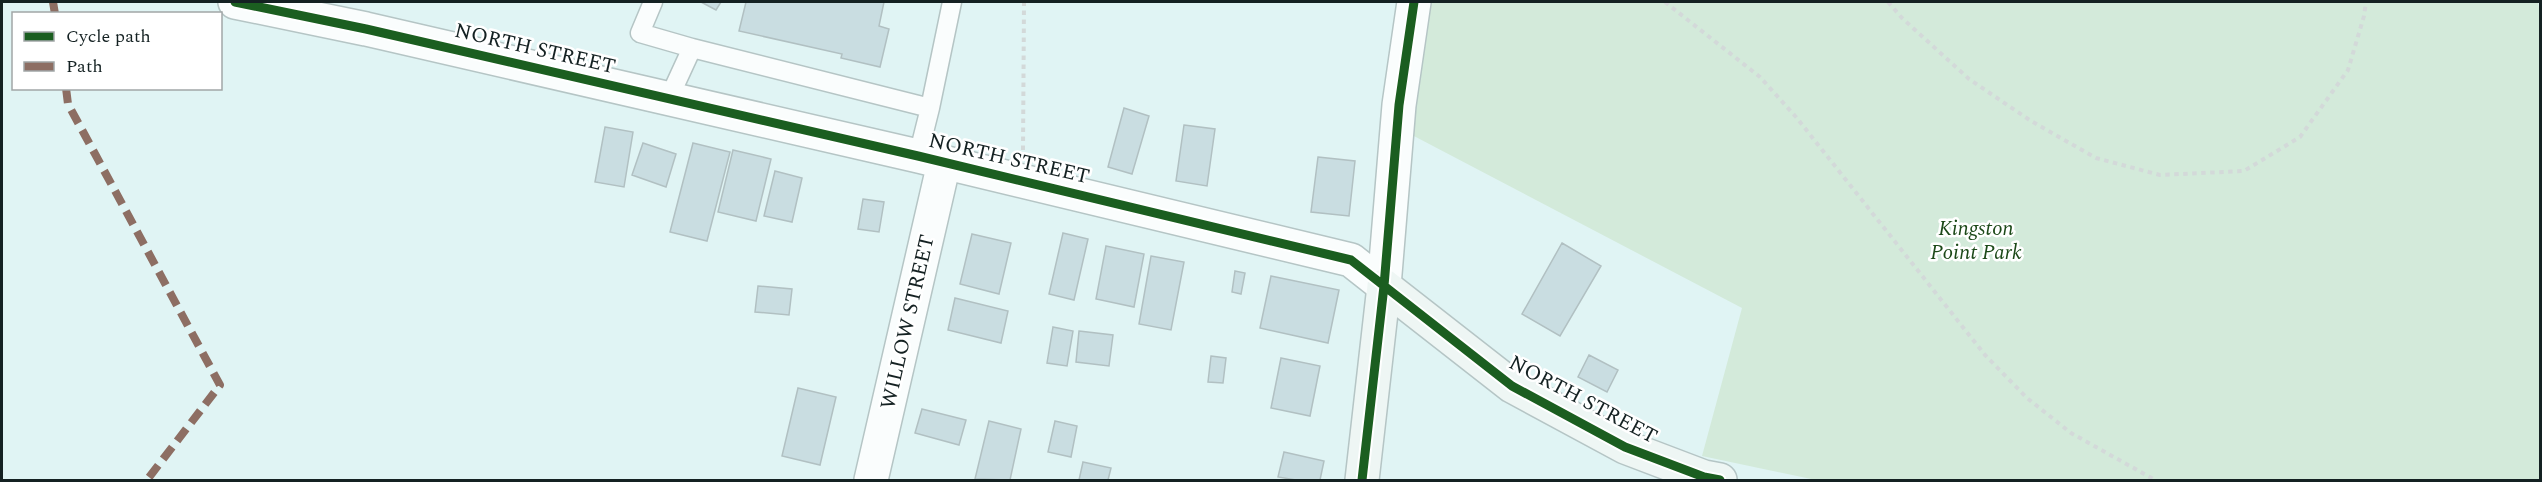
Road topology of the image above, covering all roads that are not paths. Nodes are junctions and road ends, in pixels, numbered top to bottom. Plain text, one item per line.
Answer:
1 (235, 2) edge
2 (653, 2) edge
3 (952, 2) edge
4 (1414, 2) edge
5 (692, 48) junction
6 (669, 98) junction
7 (930, 108) junction
8 (931, 159) junction
9 (1384, 286) junction
10 (871, 480) edge
11 (1362, 480) edge
12 (1720, 480) edge

1 - 6 street, NORTH STREET
2 - 5 lane
3 - 7 lane
4 - 9 street
5 - 6 lane
5 - 7 lane
6 - 8 street, NORTH STREET
7 - 8 lane
8 - 9 street, NORTH STREET
8 - 10 street, WILLOW STREET
9 - 11 street
9 - 12 street, NORTH STREET

